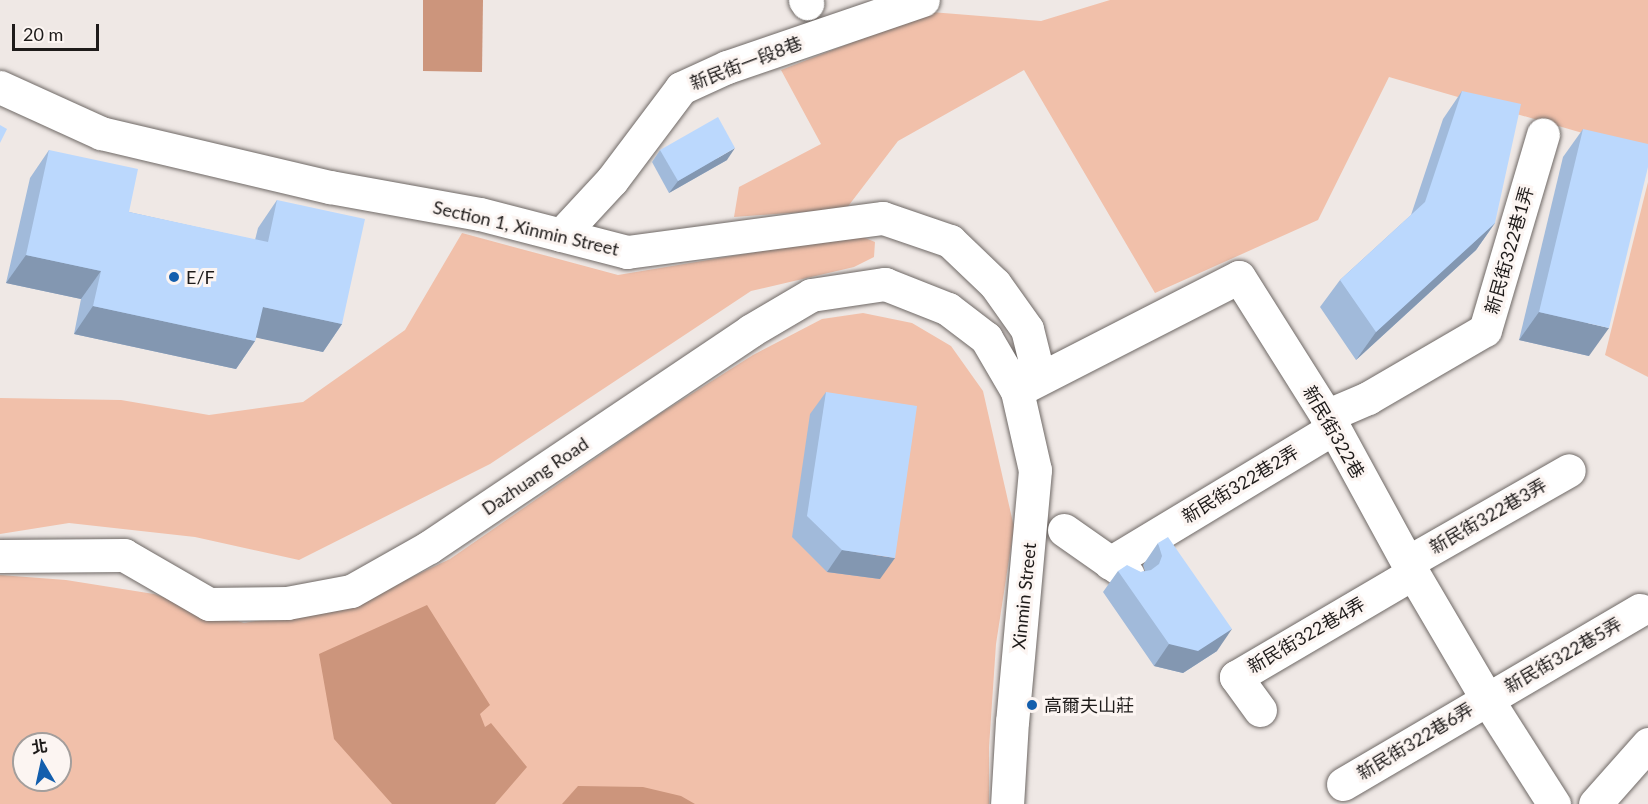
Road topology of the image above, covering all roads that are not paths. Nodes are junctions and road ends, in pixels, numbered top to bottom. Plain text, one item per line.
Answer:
1 (923, 0) edge
2 (0, 87) edge
3 (1543, 134) dead end
4 (561, 235) junction
5 (1017, 391) junction
6 (1330, 422) junction
7 (1569, 470) dead end
8 (1064, 530) dead end
9 (0, 556) edge
10 (1410, 568) junction
11 (1640, 610) dead end
12 (1487, 699) junction
13 (1260, 710) dead end
14 (1648, 744) edge
15 (1343, 784) dead end
16 (1007, 804) edge
17 (1554, 804) edge
18 (1595, 804) edge

1 - 4 street, 新民街一段8巷
2 - 4 street, Section 1, Xinmin Street
3 - 6 street, 新民街322巷1弄
4 - 5 street, Section 1, Xinmin Street
5 - 6 street, 新民街322巷
5 - 9 street, Dazhuang Road
5 - 16 street, Xinmin Street
6 - 8 street, 新民街322巷2弄
6 - 10 street, 新民街322巷
7 - 10 street, 新民街322巷3弄
10 - 12 street, 新民街322巷
10 - 13 street, 新民街322巷4弄
11 - 12 street, 新民街322巷5弄
12 - 15 street, 新民街322巷6弄
12 - 17 street, 新民街322巷
14 - 18 street

